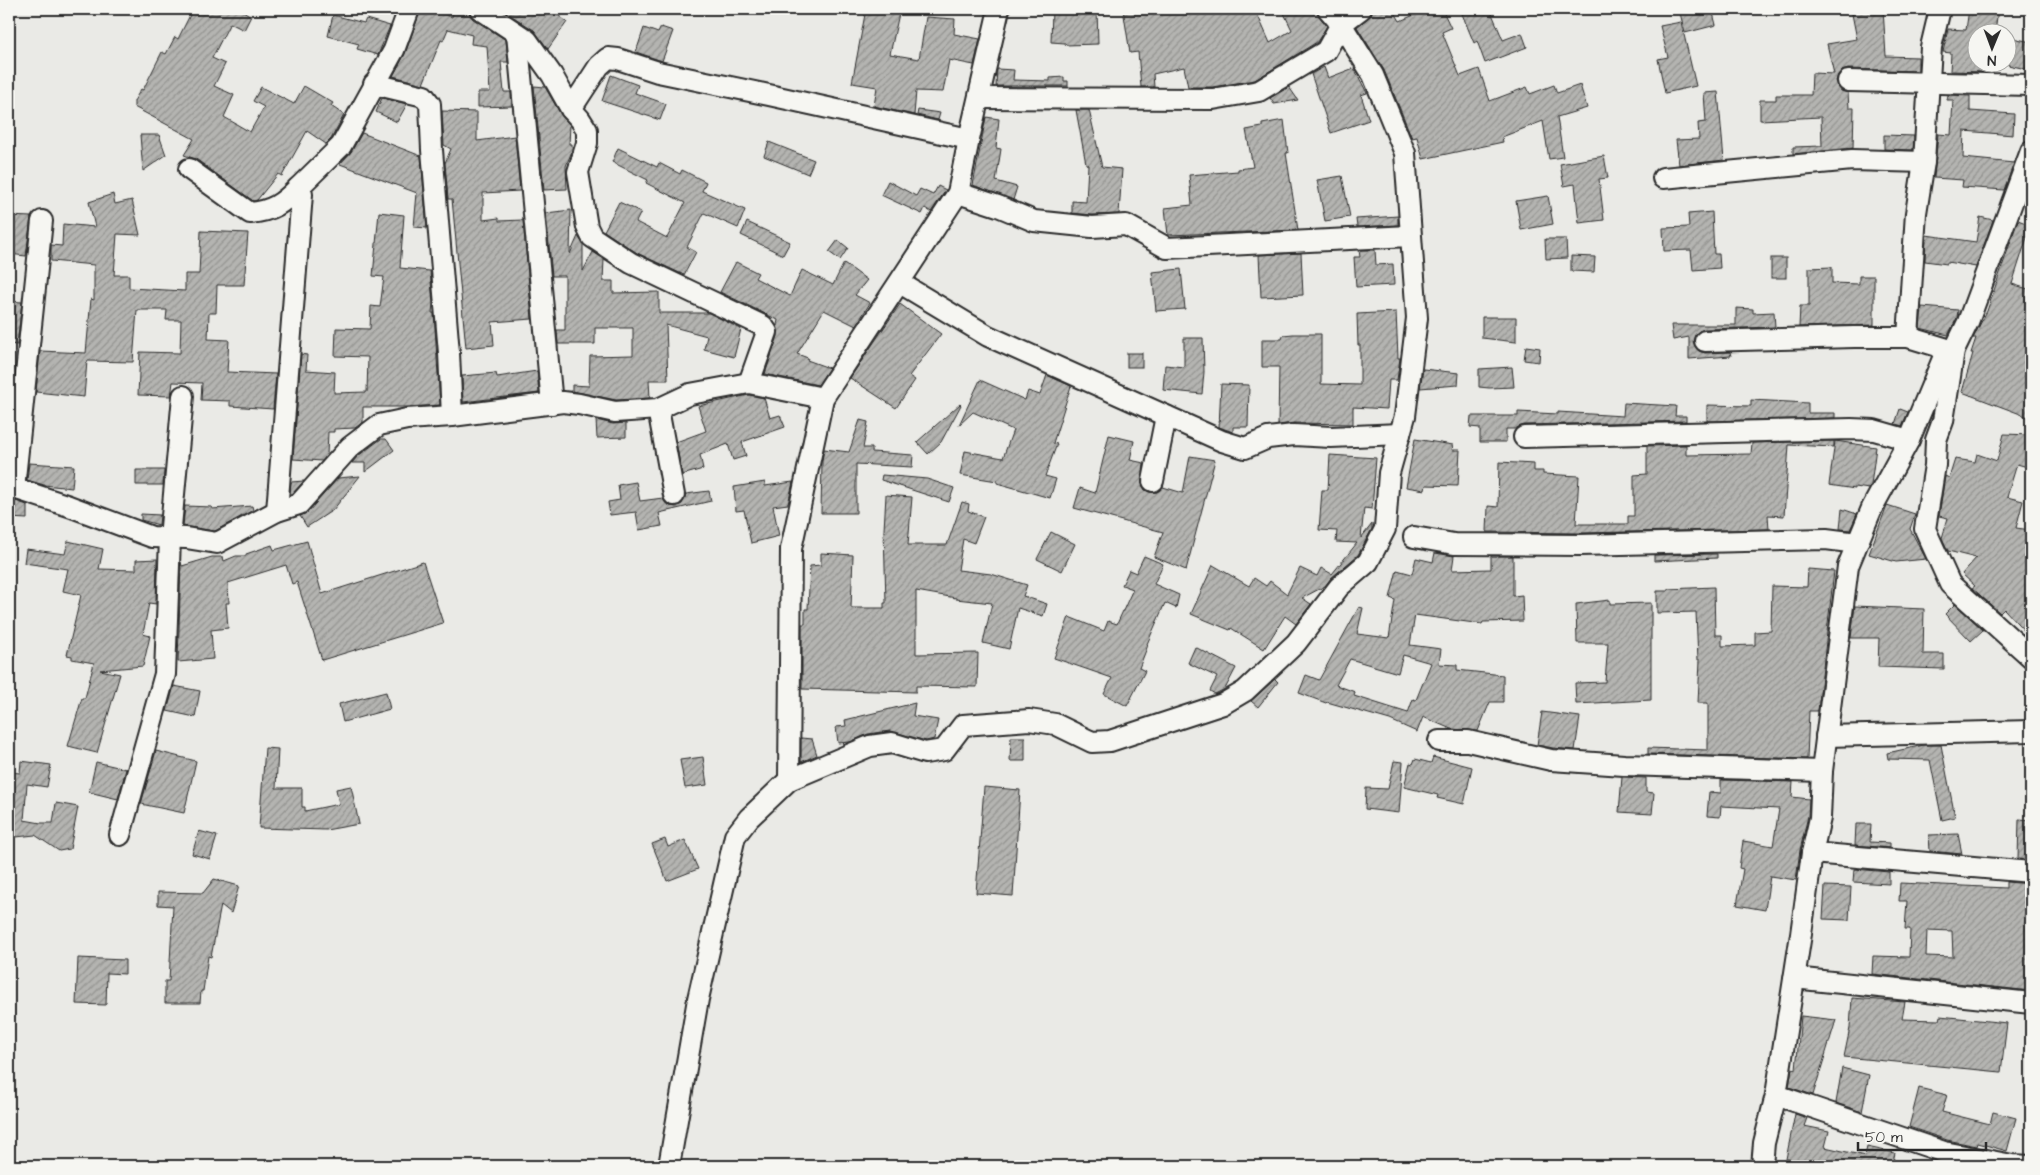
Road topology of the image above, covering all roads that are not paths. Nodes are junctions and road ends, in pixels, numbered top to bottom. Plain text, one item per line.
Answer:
1 (409, 9) edge
2 (480, 9) edge
3 (999, 9) edge
4 (1328, 9) edge
5 (1361, 9) edge
6 (1940, 9) edge
7 (1341, 24) junction
8 (517, 34) junction
9 (1848, 81) dead end
10 (1927, 83) junction
11 (374, 84) junction
12 (2031, 85) edge
13 (980, 98) junction
14 (571, 109) junction
15 (969, 139) junction
16 (2031, 151) edge
17 (1924, 162) junction
18 (189, 169) dead end
19 (1663, 178) dead end
20 (298, 188) junction
21 (958, 193) junction
22 (42, 221) dead end
23 (1410, 236) junction
24 (900, 283) junction
25 (1908, 337) junction
26 (1705, 341) dead end
27 (1951, 350) junction
28 (749, 383) junction
29 (183, 396) dead end
30 (823, 398) junction
31 (552, 404) junction
32 (658, 409) junction
33 (452, 416) junction
34 (1166, 416) junction
35 (1400, 434) junction
36 (1524, 437) dead end
37 (1909, 440) junction
38 (1153, 481) dead end
39 (11, 488) edge
40 (674, 494) dead end
41 (277, 512) junction
42 (1414, 537) dead end
43 (170, 538) junction
44 (1857, 543) junction
45 (2031, 657) edge
46 (2031, 731) edge
47 (1826, 736) junction
48 (1439, 741) dead end
49 (1822, 771) junction
50 (789, 780) junction
51 (120, 835) dead end
52 (1812, 853) junction
53 (2031, 872) edge
54 (1794, 978) junction
55 (2031, 1004) edge
56 (1776, 1095) junction
57 (669, 1166) edge
58 (1762, 1166) edge
59 (2031, 1166) edge

1 - 11 street
2 - 8 street
3 - 13 street
4 - 7 street
5 - 7 street
6 - 10 street
7 - 13 street
7 - 23 street
8 - 14 street
8 - 31 street
9 - 10 street
10 - 12 street
10 - 17 street
11 - 20 street
11 - 33 street
13 - 15 street
14 - 15 street
14 - 28 street
15 - 21 street
16 - 27 street
17 - 19 street
17 - 25 street
18 - 20 street
20 - 41 street
21 - 23 street
21 - 24 street
22 - 39 street
23 - 35 street
24 - 30 street
24 - 34 street
25 - 26 street
25 - 27 street
27 - 37 street
27 - 45 street
28 - 30 street
28 - 32 street
29 - 43 street
30 - 50 street
31 - 32 street
31 - 33 street
32 - 40 street
33 - 41 street
34 - 35 street
34 - 38 street
35 - 50 street
36 - 37 street
37 - 44 street
39 - 43 street
41 - 43 street
42 - 44 street
43 - 51 street
44 - 47 street
46 - 47 street
47 - 49 street
48 - 49 street
49 - 52 street
50 - 57 street
52 - 53 street
52 - 54 street
54 - 55 street
54 - 56 street
56 - 58 street
56 - 59 street

